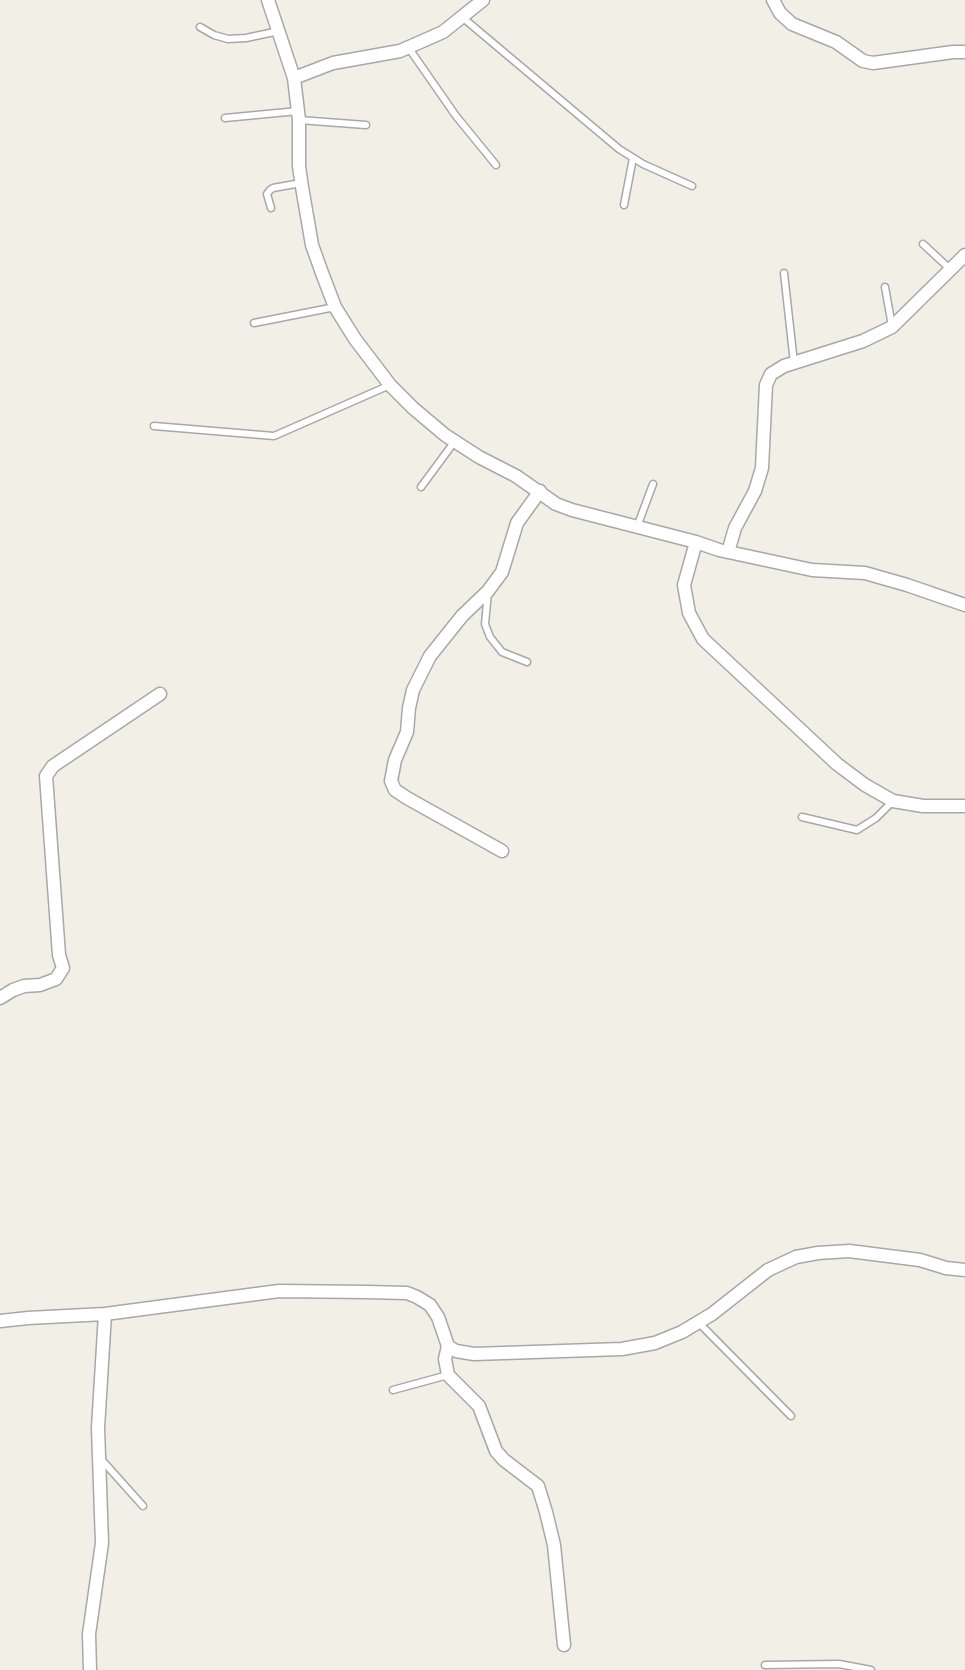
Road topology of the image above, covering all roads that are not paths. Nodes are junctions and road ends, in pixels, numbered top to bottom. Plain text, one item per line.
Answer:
1 (268, 0) edge
2 (483, 0) edge
3 (773, 0) edge
4 (462, 17) junction
5 (200, 27) dead end
6 (279, 31) junction
7 (408, 47) junction
8 (965, 52) edge
9 (294, 78) junction
10 (299, 116) junction
11 (225, 118) dead end
12 (366, 125) dead end
13 (633, 158) junction
14 (496, 165) dead end
15 (301, 183) junction
16 (692, 186) dead end
17 (624, 205) dead end
18 (271, 208) dead end
19 (923, 244) dead end
20 (965, 255) edge
21 (950, 269) junction
22 (784, 273) dead end
23 (885, 287) dead end
24 (335, 308) junction
25 (254, 323) dead end
26 (892, 327) junction
27 (794, 363) junction
28 (390, 385) junction
29 (154, 426) dead end
30 (455, 441) junction
31 (653, 484) dead end
32 (422, 487) dead end
33 (540, 491) junction
34 (637, 527) junction
35 (696, 542) junction
36 (728, 552) junction
37 (488, 591) junction
38 (965, 605) edge
39 (526, 662) dead end
40 (160, 694) dead end
41 (893, 801) junction
42 (965, 806) edge
43 (802, 817) dead end
44 (502, 851) dead end
45 (0, 998) edge
46 (965, 1270) edge
47 (105, 1314) junction
48 (0, 1321) edge
49 (698, 1322) junction
50 (448, 1346) junction
51 (448, 1376) junction
52 (393, 1390) dead end
53 (791, 1416) dead end
54 (98, 1456) junction
55 (143, 1506) dead end
56 (564, 1645) dead end
57 (765, 1665) dead end
58 (90, 1670) edge
59 (870, 1670) edge

1 - 6 street
2 - 4 street
3 - 8 street
4 - 7 street
4 - 13 lane
5 - 6 lane
6 - 9 street
7 - 9 street
7 - 14 lane
9 - 10 street
10 - 11 lane
10 - 12 lane
10 - 15 street
13 - 16 lane
13 - 17 lane
15 - 18 lane
15 - 24 street
19 - 21 lane
20 - 21 street
21 - 26 street
22 - 27 lane
23 - 26 lane
24 - 25 lane
24 - 28 street
26 - 27 street
27 - 36 street
28 - 29 lane
28 - 30 street
30 - 32 lane
30 - 33 street
31 - 34 lane
33 - 34 street
33 - 37 street
34 - 35 street
35 - 36 street
35 - 41 street
36 - 38 street
37 - 39 lane
37 - 44 street
40 - 45 street
41 - 42 street
41 - 43 lane
46 - 49 street
47 - 48 street
47 - 50 street
47 - 54 street
49 - 50 street
49 - 53 lane
50 - 51 street
51 - 52 lane
51 - 56 street
54 - 55 lane
54 - 58 street
57 - 59 lane

